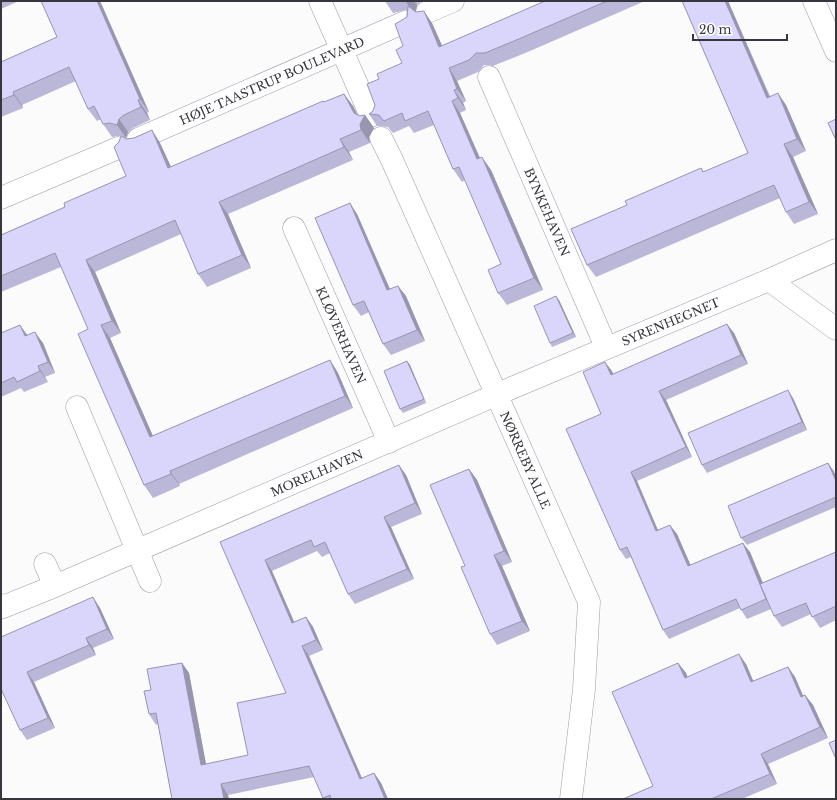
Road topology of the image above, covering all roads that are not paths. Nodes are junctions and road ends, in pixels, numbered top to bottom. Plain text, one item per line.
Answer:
1 (320, 1) edge
2 (453, 1) edge
3 (814, 1) edge
4 (428, 12) dead end
5 (405, 22) edge
6 (341, 50) junction
7 (836, 51) edge
8 (489, 77) dead end
9 (371, 116) edge
10 (381, 138) edge
11 (138, 139) edge
12 (118, 148) edge
13 (1, 198) edge
14 (294, 228) dead end
15 (836, 250) edge
16 (769, 280) junction
17 (836, 329) edge
18 (606, 347) junction
19 (496, 395) junction
20 (76, 407) dead end
21 (389, 442) junction
22 (138, 551) junction
23 (46, 564) dead end
24 (150, 582) dead end
25 (55, 586) junction
26 (1, 605) edge
27 (571, 799) edge

1 - 6 street
2 - 4 street
3 - 7 street
5 - 6 street, HØJE TAASTRUP BOULEVARD
6 - 9 street
6 - 11 street, HØJE TAASTRUP BOULEVARD
8 - 18 street, BYNKEHAVEN
10 - 19 street, NØRREBY ALLE
12 - 13 street
14 - 21 street, KLØVERHAVEN
15 - 16 street
16 - 17 street
16 - 18 street, SYRENHEGNET
18 - 19 street, SYRENHEGNET
19 - 21 street, MORELHAVEN
19 - 27 street, NØRREBY ALLE
20 - 22 street
21 - 22 street, MORELHAVEN
22 - 24 street
22 - 25 street, MORELHAVEN
23 - 25 street
25 - 26 street, MORELHAVEN

